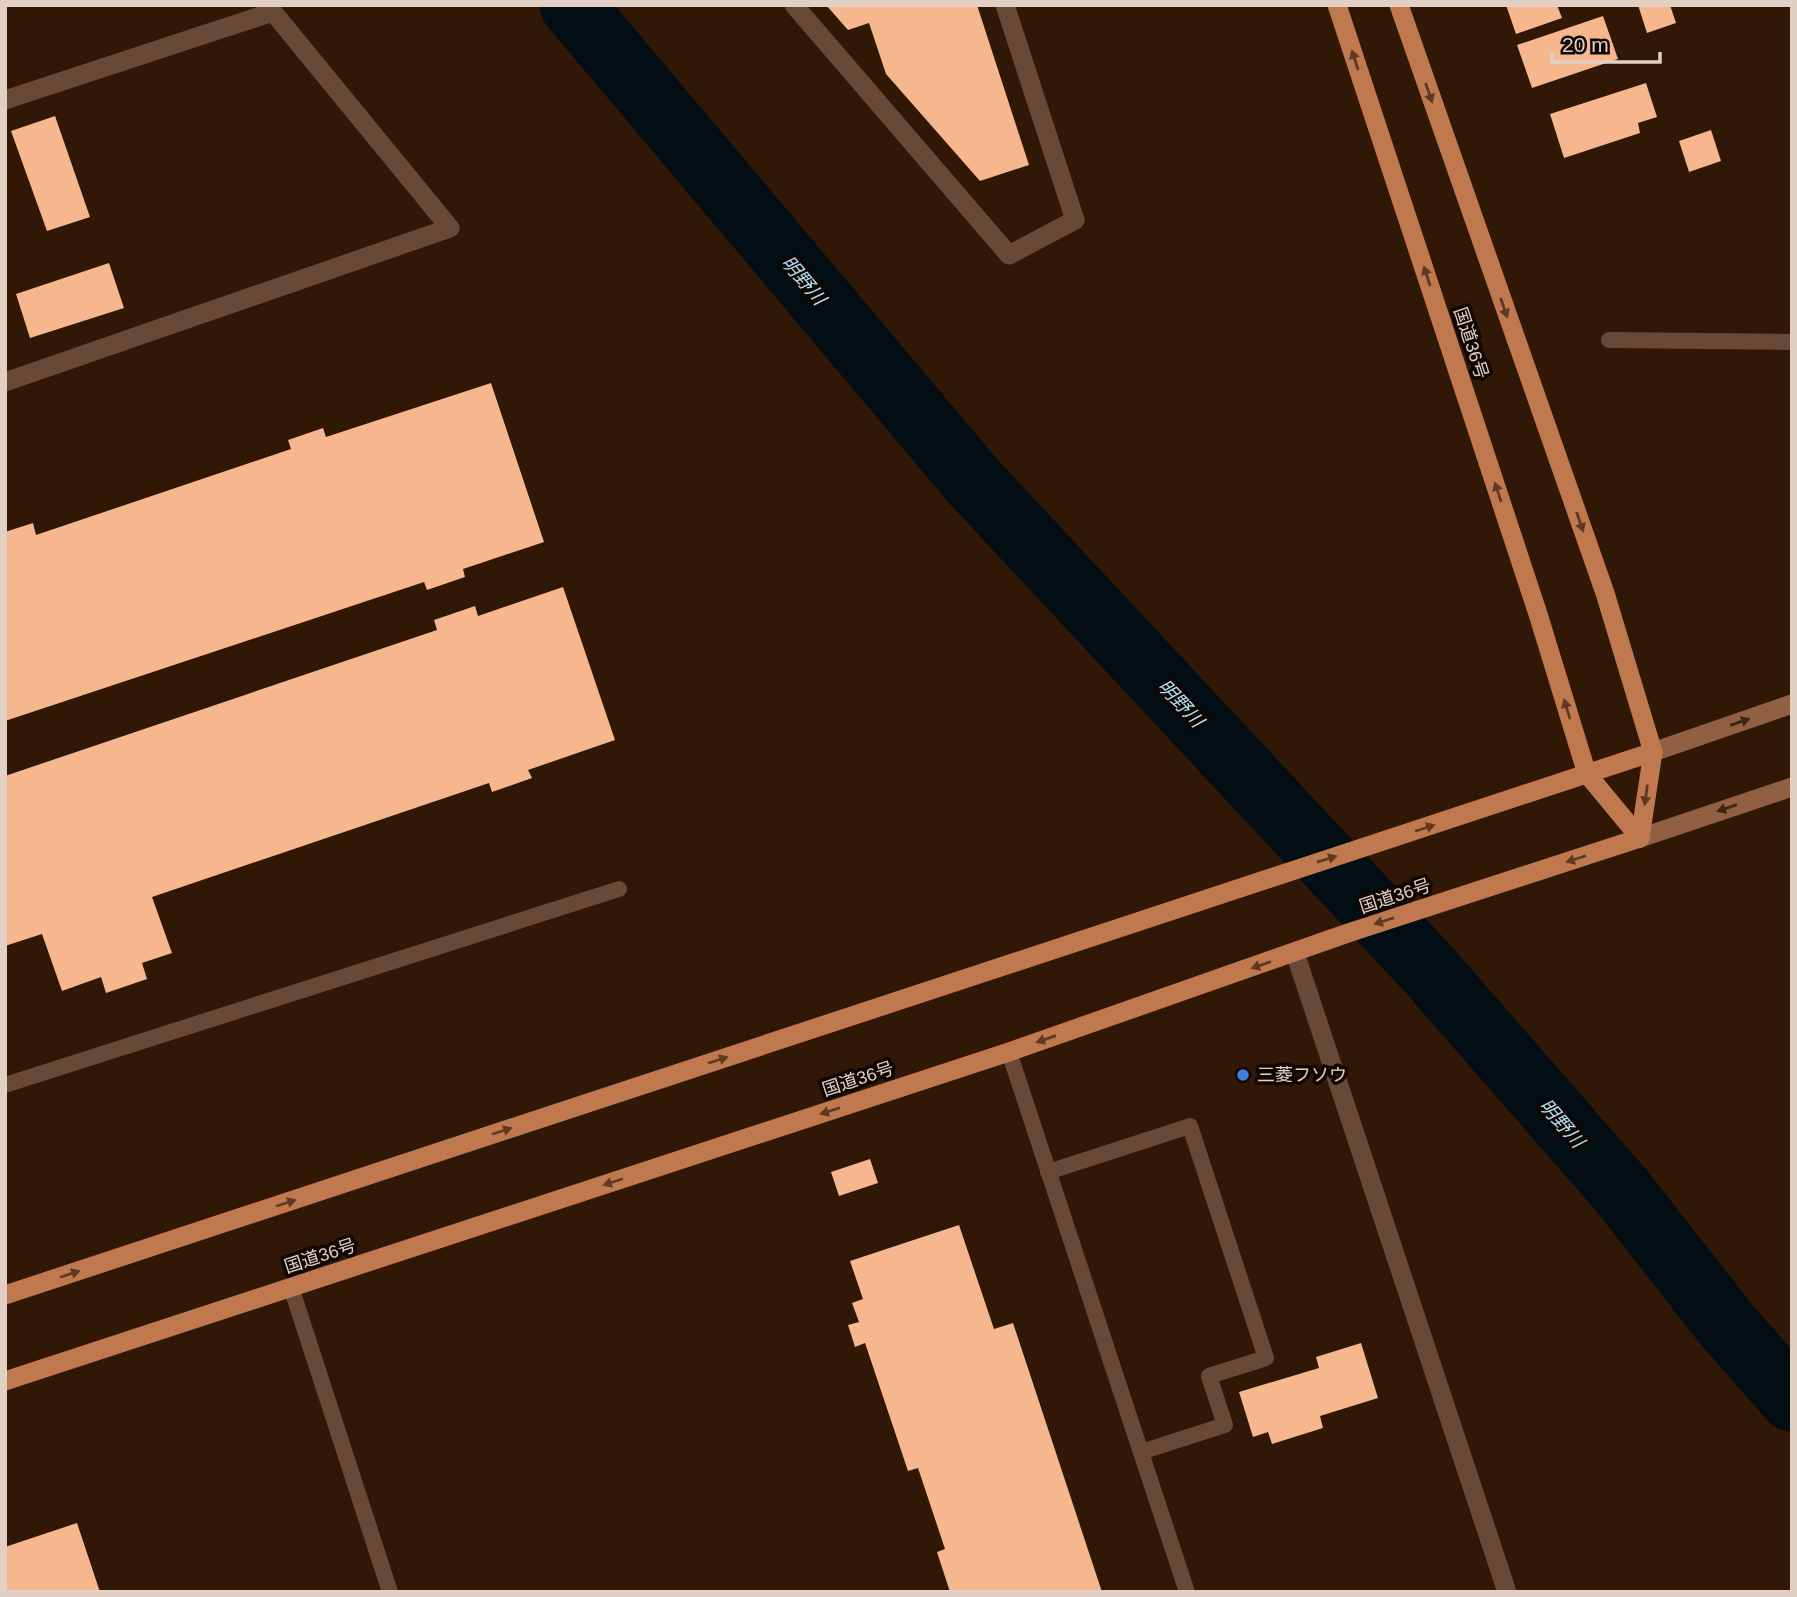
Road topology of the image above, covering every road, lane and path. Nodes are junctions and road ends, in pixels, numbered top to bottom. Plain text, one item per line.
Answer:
1 (794, 5) edge
2 (1005, 5) edge
3 (1337, 5) edge
4 (1399, 5) edge
5 (5, 100) edge
6 (1609, 340) dead end
7 (1792, 342) edge
8 (5, 382) edge
9 (1792, 704) edge
10 (1653, 752) junction
11 (1587, 775) junction
12 (1792, 786) edge
13 (1640, 838) junction
14 (619, 888) dead end
15 (1295, 953) junction
16 (1009, 1052) junction
17 (5, 1085) edge
18 (1048, 1172) junction
19 (291, 1287) junction
20 (5, 1296) edge
21 (5, 1381) edge
22 (1141, 1452) junction
23 (390, 1592) edge
24 (1187, 1592) edge
25 (1507, 1592) edge

1 - 2 street
11 -> 3 highway, 国道36号
4 -> 10 highway
5 - 8 street
6 - 7 lane
10 -> 9 main road
10 - 11 highway
10 -> 13 highway
11 - 13 highway
20 -> 11 highway
12 -> 13 main road
13 -> 15 highway, 国道36号
14 - 17 lane
15 -> 16 highway, 国道36号
15 - 25 street
16 - 18 lane
16 -> 19 highway, 国道36号
18 - 22 lane
18 - 22 lane
19 - 21 highway, 国道36号
19 - 23 lane
22 - 24 lane

